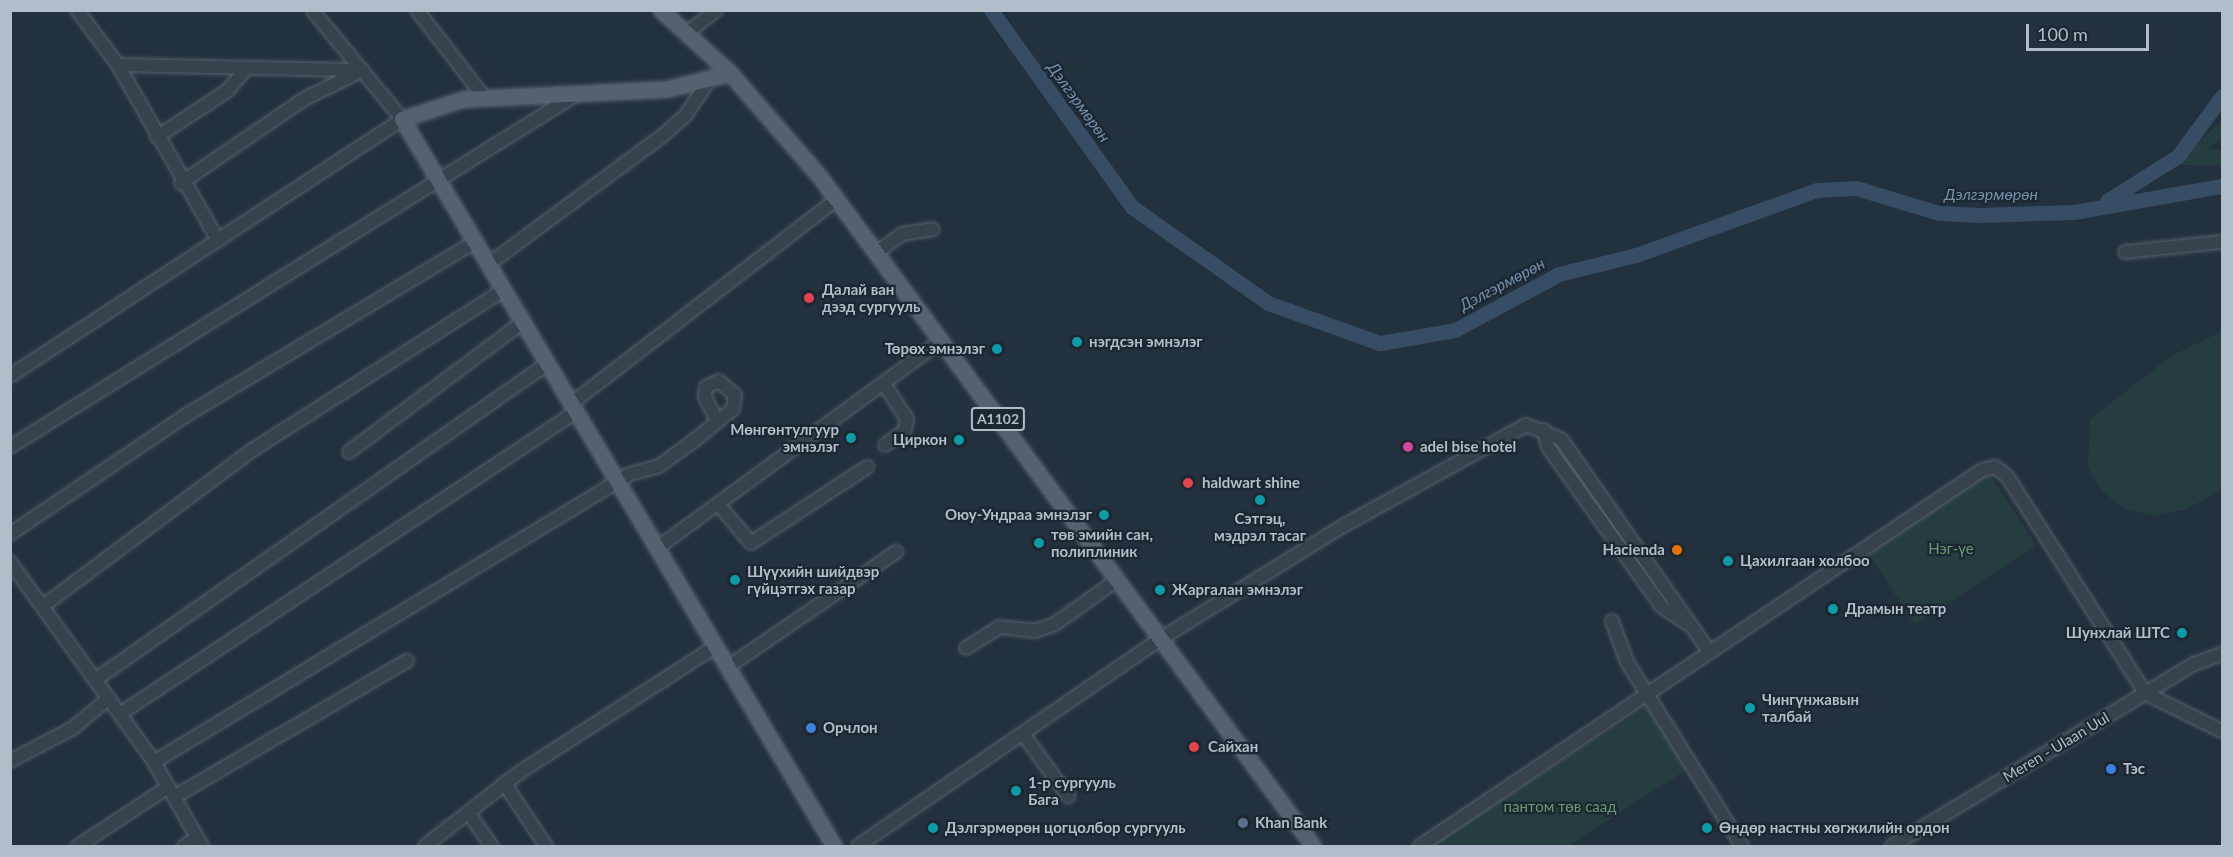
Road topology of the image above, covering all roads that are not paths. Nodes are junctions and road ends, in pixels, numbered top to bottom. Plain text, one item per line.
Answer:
1 (77, 10) edge
2 (417, 10) edge
3 (661, 10) edge
4 (716, 10) edge
5 (313, 11) edge
6 (687, 33) junction
7 (118, 65) junction
8 (247, 68) junction
9 (363, 70) junction
10 (730, 73) junction
11 (707, 83) junction
12 (584, 90) junction
13 (483, 96) junction
14 (402, 119) junction
15 (157, 137) junction
16 (438, 180) junction
17 (181, 183) junction
18 (836, 200) junction
19 (933, 229) dead end
20 (218, 240) junction
21 (475, 242) junction
22 (2223, 242) edge
23 (2125, 252) dead end
24 (876, 253) junction
25 (489, 264) junction
26 (504, 290) junction
27 (523, 322) junction
28 (941, 341) junction
29 (548, 363) junction
30 (10, 376) edge
31 (884, 384) junction
32 (575, 407) junction
33 (717, 422) dead end
34 (885, 445) dead end
35 (10, 447) edge
36 (349, 452) dead end
37 (867, 467) dead end
38 (619, 481) junction
39 (718, 504) junction
40 (10, 534) edge
41 (660, 546) junction
42 (896, 552) dead end
43 (10, 562) edge
44 (1117, 580) junction
45 (43, 606) junction
46 (1612, 621) dead end
47 (1159, 640) junction
48 (716, 646) junction
49 (966, 648) dead end
50 (1709, 651) junction
51 (2223, 654) edge
52 (407, 661) dead end
53 (728, 667) junction
54 (95, 680) junction
55 (1646, 693) junction
56 (2145, 693) junction
57 (109, 699) junction
58 (120, 714) junction
59 (2223, 731) edge
60 (1023, 734) junction
61 (10, 761) edge
62 (154, 762) junction
63 (504, 783) junction
64 (171, 792) junction
65 (1068, 796) dead end
66 (470, 815) junction
67 (200, 842) edge
68 (78, 846) edge
69 (184, 846) edge
70 (425, 846) edge
71 (492, 846) edge
72 (546, 846) edge
73 (834, 846) edge
74 (858, 846) edge
75 (1313, 846) edge
76 (1420, 846) edge
77 (1742, 846) edge
78 (1892, 846) edge

1 - 7 street
2 - 13 street
3 - 6 main road, A1102
4 - 6 street
5 - 9 street
6 - 10 main road, A1102
7 - 8 street
7 - 15 street
8 - 9 street
8 - 15 street
9 - 14 street
9 - 17 street
10 - 11 main road
10 - 18 main road, A1102
11 - 12 main road
11 - 25 street
12 - 13 main road
12 - 16 street
13 - 14 main road
14 - 16 main road
14 - 20 street
15 - 17 street
16 - 21 main road
16 - 35 street
17 - 20 street
18 - 24 main road, A1102
18 - 32 street
19 - 24 street
20 - 30 street
21 - 25 main road
21 - 40 street
22 - 23 street
24 - 28 main road, A1102
25 - 26 main road
26 - 27 main road
26 - 45 street
27 - 29 main road
27 - 36 street
28 - 31 street
28 - 44 main road, A1102
29 - 32 main road
29 - 54 street
31 - 34 street
31 - 39 street
32 - 38 main road
32 - 58 street
33 - 38 street
37 - 39 street
38 - 41 main road
38 - 62 street
39 - 41 street
41 - 48 main road
42 - 53 street
43 - 45 street
44 - 47 main road, A1102
44 - 49 street
45 - 54 street
46 - 55 street
47 - 50 street
47 - 60 street
47 - 75 main road, A1102
48 - 53 main road
48 - 63 street
50 - 55 street
50 - 56 street
51 - 56 street, Meren - Ulaan Uul
52 - 64 street
53 - 73 main road
54 - 57 street
55 - 76 street
55 - 77 street
56 - 59 street
56 - 78 street, Meren - Ulaan Uul
57 - 58 street
57 - 61 street
58 - 62 street
60 - 65 street
60 - 74 street
62 - 64 street
63 - 66 street
63 - 72 street
64 - 67 street
64 - 68 street
66 - 70 street
66 - 71 street
67 - 69 street

